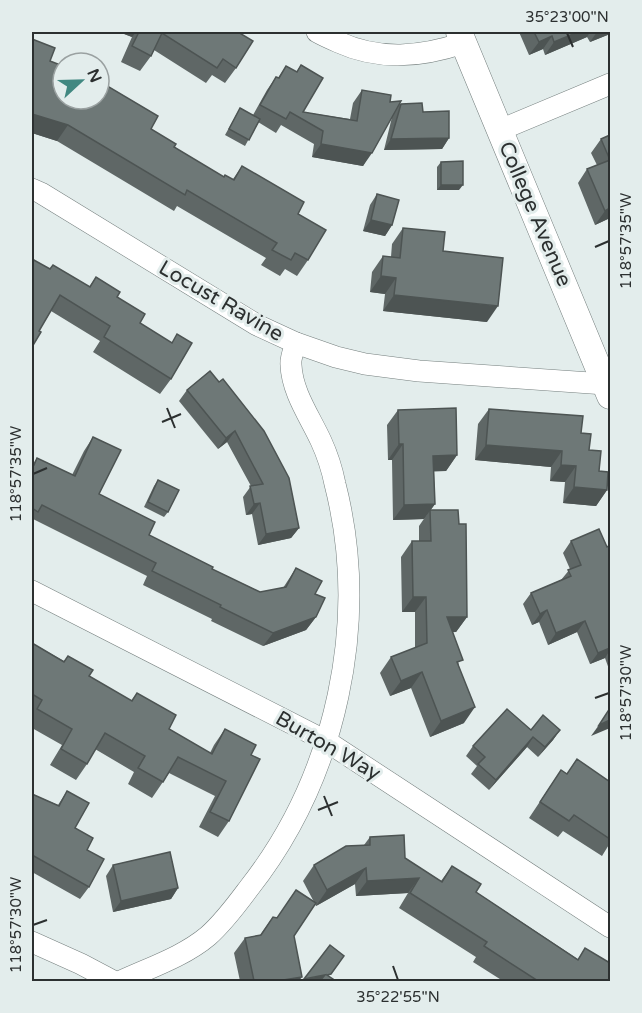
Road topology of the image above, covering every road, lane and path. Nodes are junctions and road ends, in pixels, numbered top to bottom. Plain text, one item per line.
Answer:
1 (317, 32) edge
2 (461, 37) edge
3 (610, 84) edge
4 (500, 130) junction
5 (32, 189) edge
6 (296, 343) junction
7 (608, 390) edge
8 (32, 591) edge
9 (326, 741) junction
10 (610, 927) edge
11 (32, 942) edge
12 (117, 981) edge

1 - 2 street
2 - 4 street, College Avenue
3 - 4 street
4 - 7 street, College Avenue
5 - 6 street, Locust Ravine
6 - 7 street, Locust Ravine
6 - 9 street
8 - 9 street, Burton Way
9 - 10 street, Burton Way
9 - 12 street
11 - 12 street

